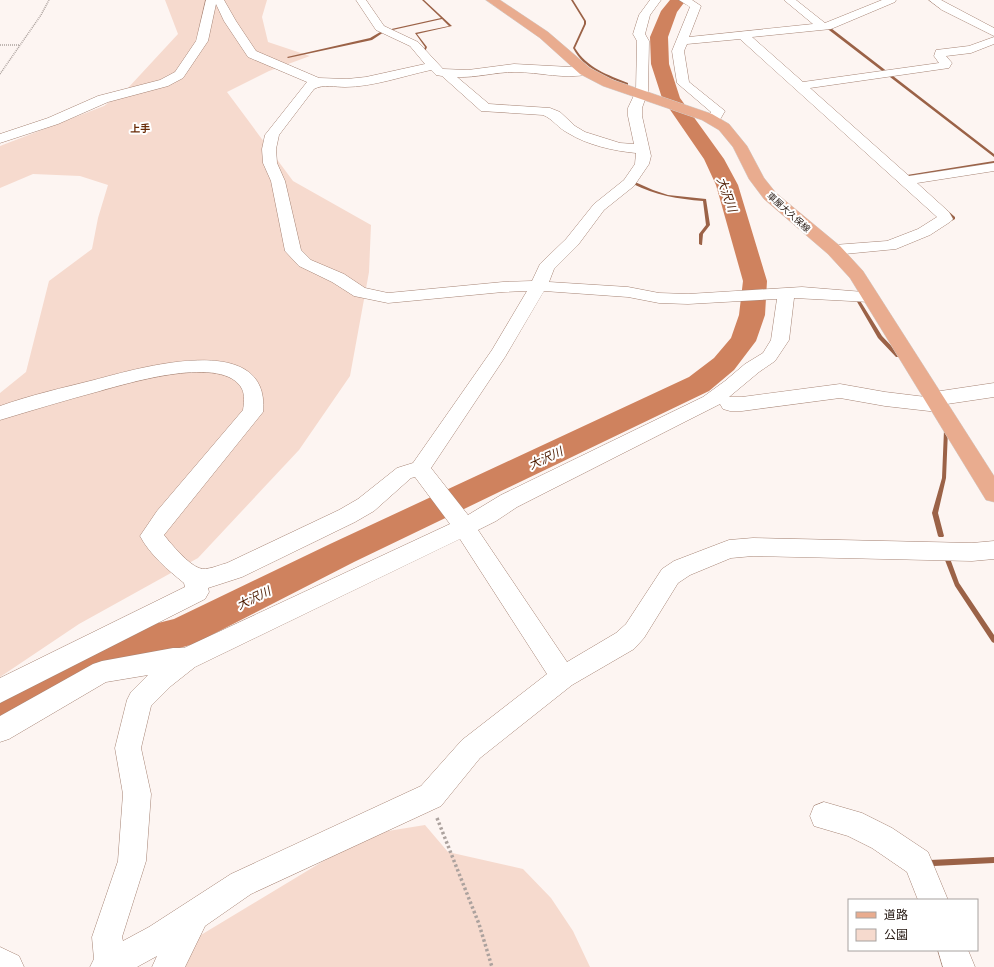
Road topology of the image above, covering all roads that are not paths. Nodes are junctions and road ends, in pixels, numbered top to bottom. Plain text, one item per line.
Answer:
1 (210, 0) edge
2 (219, 0) edge
3 (362, 0) edge
4 (492, 0) edge
5 (656, 0) edge
6 (789, 0) edge
7 (891, 0) edge
8 (934, 0) edge
9 (688, 2) edge
10 (825, 26) junction
11 (994, 33) edge
12 (743, 35) junction
13 (994, 40) edge
14 (682, 41) junction
15 (433, 66) junction
16 (586, 71) junction
17 (448, 74) junction
18 (317, 82) junction
19 (800, 86) junction
20 (644, 96) junction
21 (710, 118) junction
22 (0, 139) edge
23 (642, 149) junction
24 (994, 166) edge
25 (909, 180) junction
26 (834, 250) junction
27 (539, 286) junction
28 (781, 292) junction
29 (870, 297) junction
30 (994, 390) edge
31 (936, 402) junction
32 (730, 404) dead end
33 (0, 413) edge
34 (424, 474) junction
35 (994, 494) edge
36 (462, 524) junction
37 (994, 550) edge
38 (196, 578) junction
39 (186, 659) junction
40 (562, 677) junction
41 (0, 692) edge
42 (0, 730) edge
43 (824, 816) dead end
44 (933, 899) edge
45 (194, 915) junction
46 (952, 951) edge
47 (0, 963) edge
48 (108, 966) edge
49 (8, 967) edge
50 (168, 967) edge
51 (959, 967) edge

1 - 22 street
2 - 18 street
3 - 15 street
4 - 16 main road, 車屋大久保線
5 - 20 street
6 - 10 street
7 - 10 street
8 - 11 street
9 - 14 street
10 - 12 street
12 - 14 street
12 - 19 street
13 - 19 street
14 - 21 street
15 - 17 street
15 - 18 street
16 - 17 street
16 - 20 main road, 車屋大久保線
17 - 23 street
18 - 27 street
19 - 25 street
20 - 21 main road, 車屋大久保線
20 - 23 street
21 - 26 main road, 車屋大久保線
23 - 27 street
24 - 25 street
25 - 26 street
26 - 29 main road, 車屋大久保線
27 - 28 street
27 - 34 street
28 - 29 street
28 - 36 street
29 - 31 main road, 車屋大久保線
30 - 31 street
31 - 32 street
31 - 35 main road, 車屋大久保線
33 - 38 street
34 - 36 street
34 - 38 street
36 - 39 street
36 - 40 street
37 - 40 street
38 - 41 street
39 - 42 street
39 - 48 street
40 - 45 street
43 - 44 street
45 - 48 street
45 - 50 street
46 - 51 street
47 - 49 street

